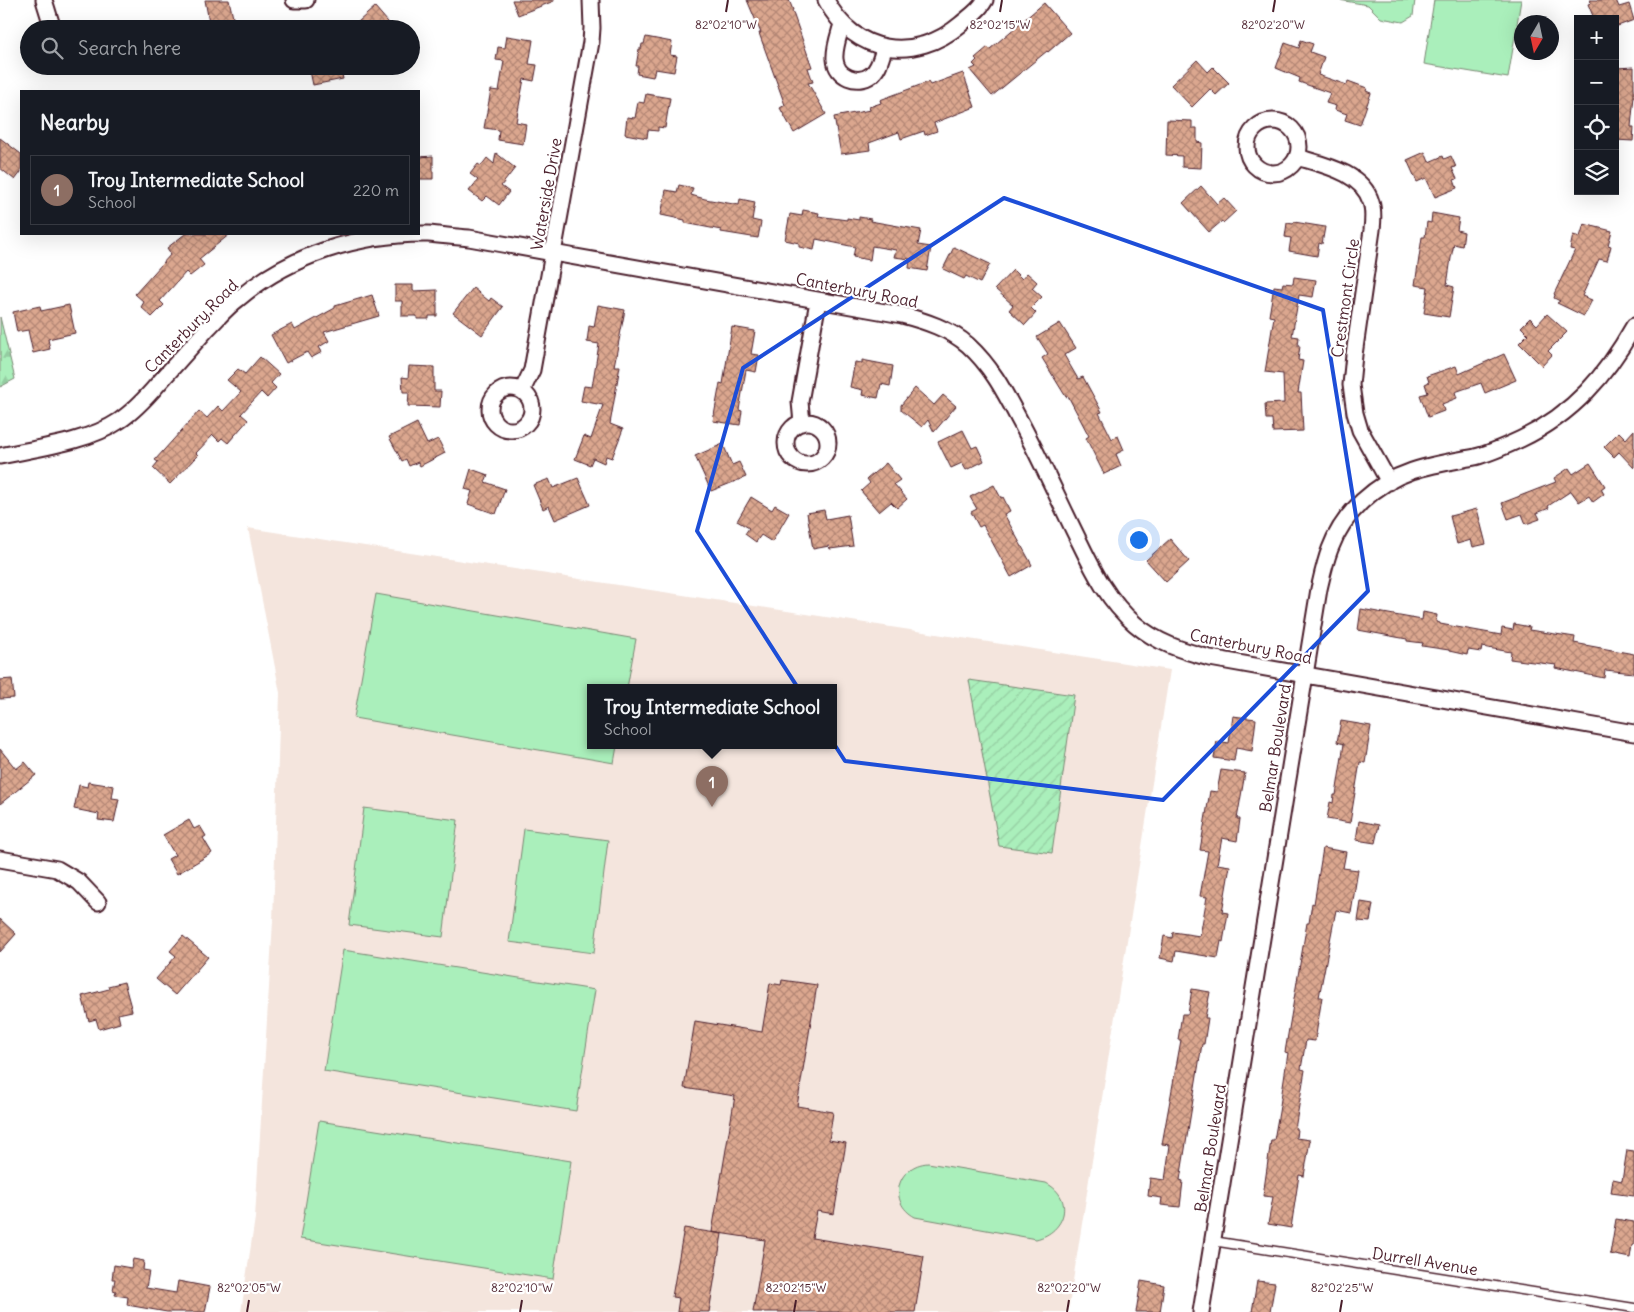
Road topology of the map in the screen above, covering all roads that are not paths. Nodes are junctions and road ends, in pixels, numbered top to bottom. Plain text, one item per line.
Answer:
1 (44, 0) edge
2 (294, 0) edge
3 (306, 0) edge
4 (591, 0) edge
5 (826, 0) edge
6 (985, 0) edge
7 (50, 20) edge
8 (842, 24) junction
9 (885, 47) junction
10 (1297, 157) dead end
11 (420, 234) edge
12 (408, 235) edge
13 (553, 253) junction
14 (818, 300) junction
15 (1634, 326) edge
16 (522, 391) dead end
17 (802, 423) dead end
18 (0, 456) edge
19 (1389, 482) junction
20 (1305, 675) junction
21 (1634, 733) edge
22 (0, 859) edge
23 (98, 902) dead end
24 (1213, 1241) junction
25 (1634, 1308) edge
26 (1201, 1312) edge

1 - 7 street
2 - 3 street
4 - 13 street, Waterside Drive
5 - 8 street
6 - 9 street
8 - 9 street
8 - 9 street
10 - 19 street, Crestmont Circle
11 - 13 street, Canterbury Road
12 - 18 street, Canterbury Road
13 - 14 street, Canterbury Road
13 - 16 street, Waterside Drive
14 - 17 street
14 - 20 street, Canterbury Road
15 - 19 street, Belmar Boulevard
19 - 20 street, Belmar Boulevard
20 - 21 street, Canterbury Road
20 - 24 street, Belmar Boulevard
22 - 23 street
24 - 25 lane, Durrell Avenue
24 - 26 street, Belmar Boulevard

